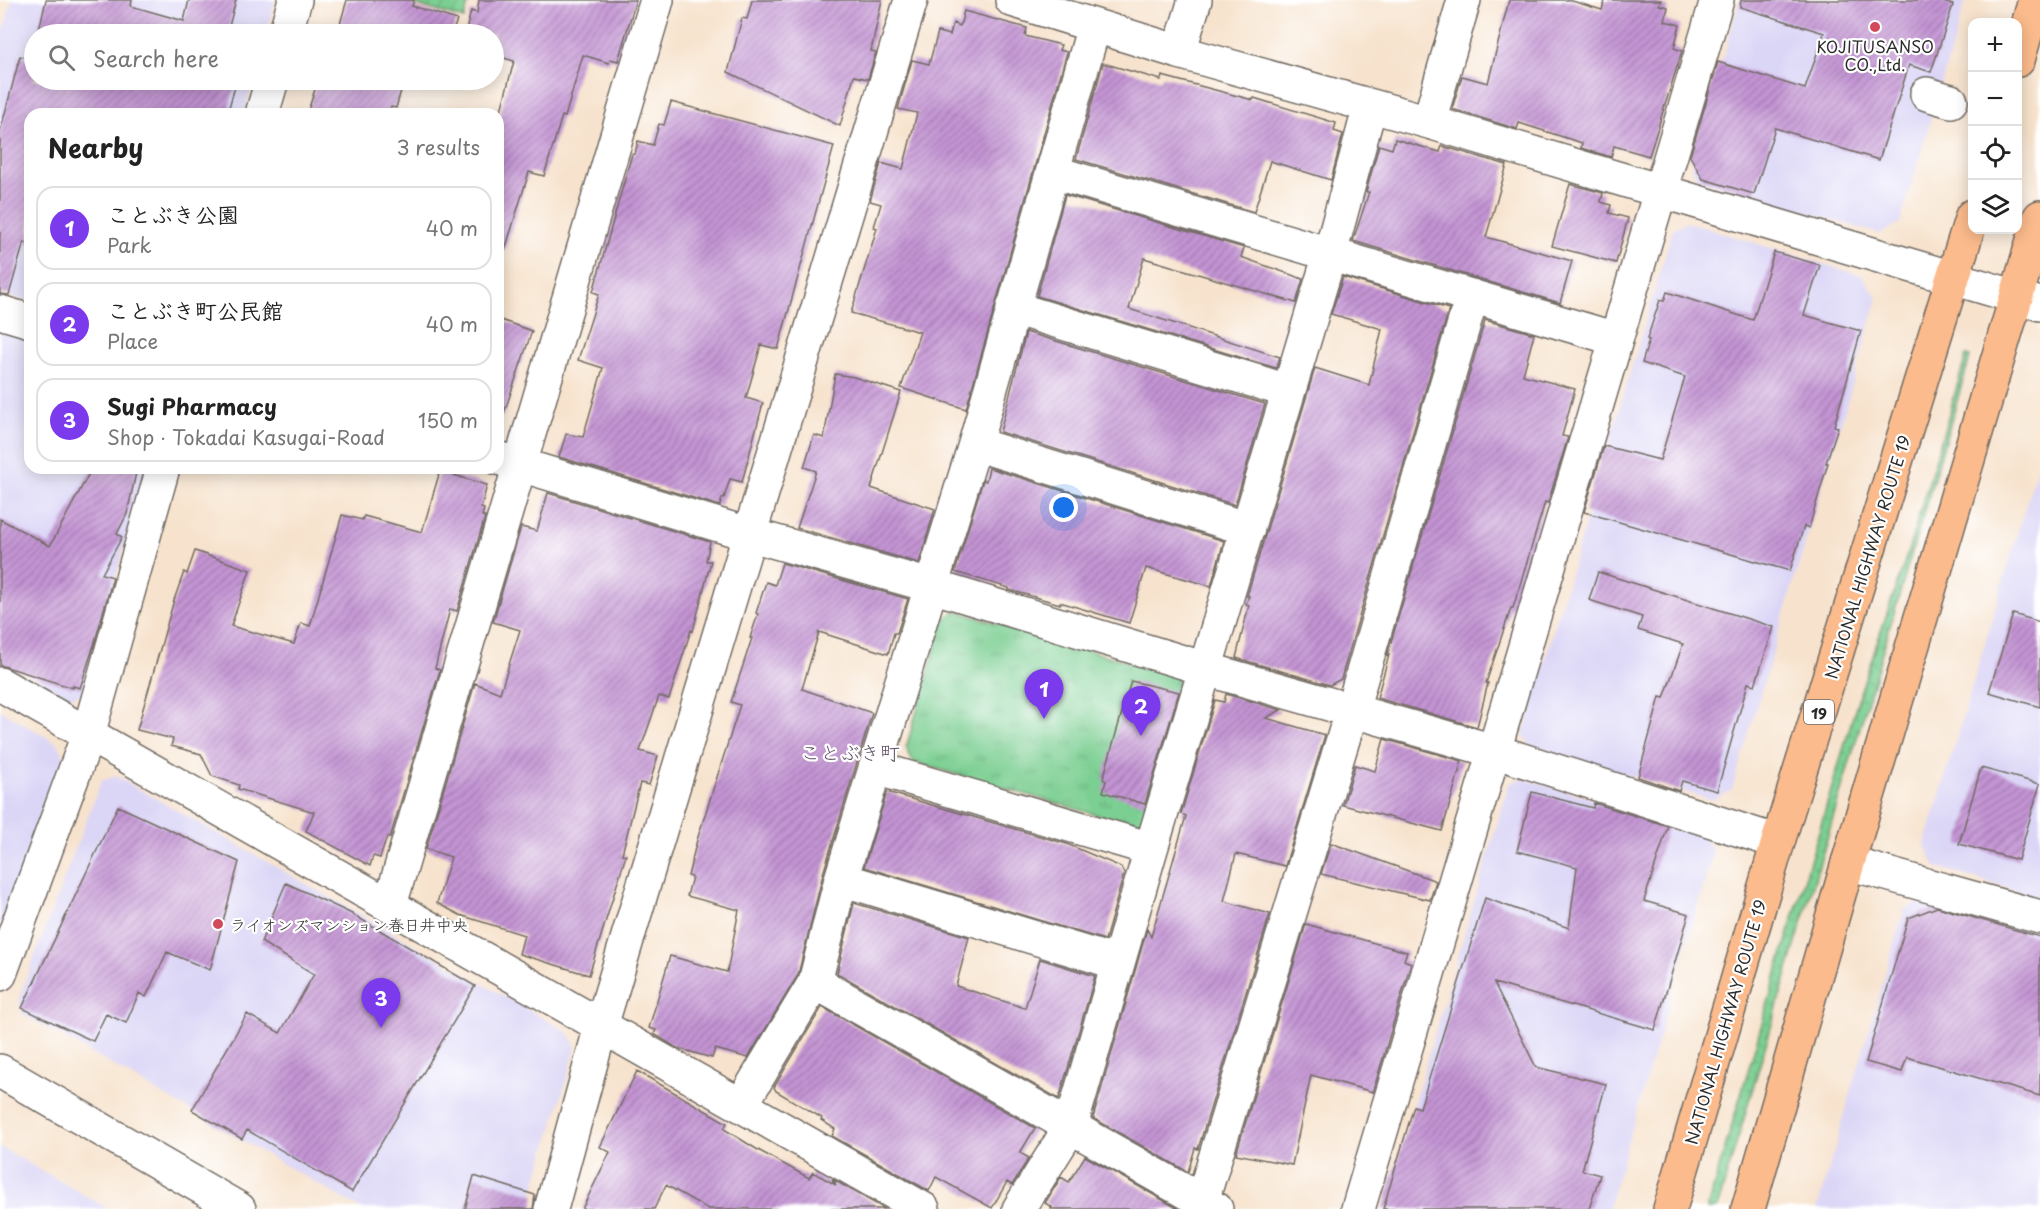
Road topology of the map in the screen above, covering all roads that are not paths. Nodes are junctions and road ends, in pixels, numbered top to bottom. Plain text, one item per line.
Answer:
1 (295, 0) edge
2 (657, 0) edge
3 (911, 0) edge
4 (1012, 0) edge
5 (1195, 0) edge
6 (1464, 0) edge
7 (1717, 0) edge
8 (2035, 0) edge
9 (288, 24) edge
10 (1094, 26) junction
11 (2022, 46) edge
12 (1179, 52) junction
13 (269, 90) edge
14 (1370, 106) junction
15 (264, 108) edge
16 (1429, 122) junction
17 (1053, 172) junction
18 (1660, 191) junction
19 (2040, 217) edge
20 (1968, 230) edge
21 (1330, 254) junction
22 (1954, 279) junction
23 (1472, 296) junction
24 (2028, 300) edge
25 (1013, 308) junction
26 (0, 312) edge
27 (24, 319) edge
28 (1616, 339) junction
29 (1288, 391) junction
30 (975, 444) junction
31 (508, 461) edge
32 (161, 474) edge
33 (1248, 529) junction
34 (748, 534) junction
35 (931, 586) junction
36 (1206, 669) junction
37 (0, 684) edge
38 (1352, 710) junction
39 (88, 735) junction
40 (1494, 752) junction
41 (875, 768) junction
42 (1778, 842) junction
43 (1151, 849) junction
44 (1848, 863) junction
45 (841, 879) junction
46 (390, 905) junction
47 (2040, 917) edge
48 (1118, 963) junction
49 (0, 975) edge
50 (815, 982) junction
51 (602, 1026) junction
52 (0, 1071) edge
53 (741, 1105) junction
54 (1071, 1126) junction
55 (1209, 1205) edge
56 (240, 1209) edge
57 (551, 1209) edge
58 (923, 1209) edge
59 (1019, 1209) edge
60 (1358, 1209) edge
61 (1670, 1209) edge
62 (1748, 1209) edge

1 - 9 street
2 - 31 street
3 - 34 street
4 - 10 street
5 - 12 street
6 - 16 street
7 - 18 street
8 - 11 highway
10 - 12 street
10 - 17 street
12 - 14 street
13 - 15 street
14 - 16 street
14 - 21 street
16 - 18 street
17 - 21 street
17 - 25 street
18 - 22 street
18 - 28 street
19 - 24 highway
20 - 22 highway, NATIONAL HIGHWAY ROUTE 19 / 19
21 - 23 street
21 - 29 street
22 - 24 street
22 - 42 highway, NATIONAL HIGHWAY ROUTE 19 / 19
23 - 28 street
23 - 38 street
24 - 44 highway
25 - 29 street
25 - 30 street
26 - 27 street
28 - 40 street
29 - 33 street
30 - 33 street
30 - 35 street
31 - 34 street
31 - 46 street
32 - 39 street
33 - 36 street
34 - 35 street
34 - 51 street
35 - 36 street
35 - 41 street
36 - 38 street
36 - 43 street
37 - 39 street
38 - 40 street
38 - 55 street
39 - 46 street
39 - 49 street
40 - 42 street
40 - 60 street
41 - 43 street
41 - 45 street
42 - 61 highway, NATIONAL HIGHWAY ROUTE 19 / 19
43 - 48 street
44 - 47 street
44 - 62 highway
45 - 48 street
45 - 50 street
46 - 51 street
48 - 54 street
50 - 53 street
50 - 54 street
51 - 53 street
51 - 57 street
52 - 56 street
53 - 58 street
54 - 55 street
54 - 59 street

